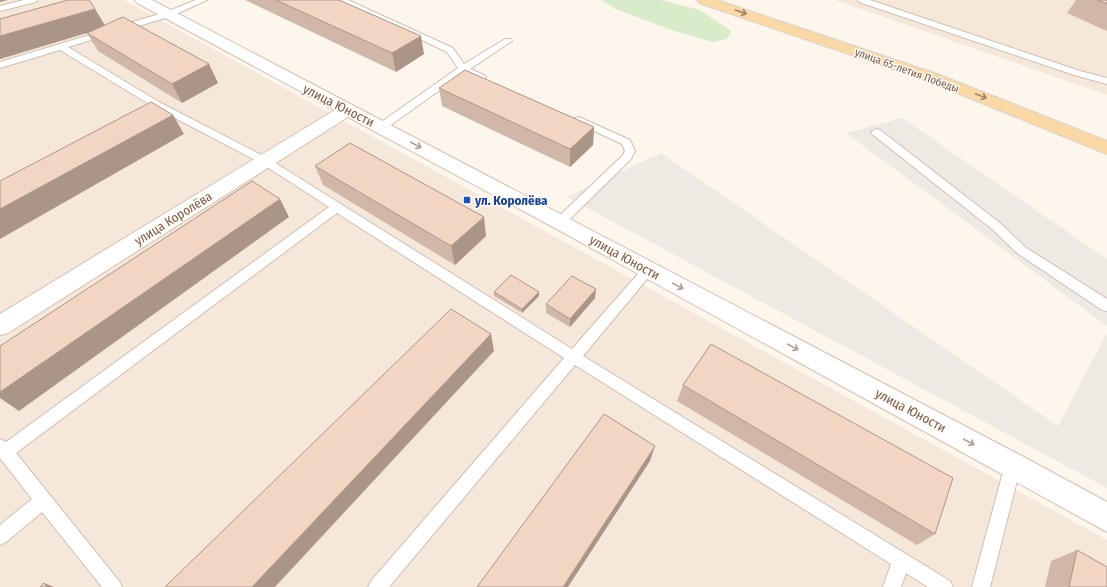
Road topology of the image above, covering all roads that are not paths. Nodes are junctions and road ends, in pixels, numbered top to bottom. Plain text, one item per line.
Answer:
1 (33, 0) edge
2 (142, 0) edge
3 (202, 0) edge
4 (341, 0) edge
5 (704, 0) edge
6 (744, 0) edge
7 (862, 0) edge
8 (0, 9) edge
9 (169, 14) junction
10 (508, 41) dead end
11 (883, 46) dead end
12 (61, 47) junction
13 (0, 65) edge
14 (942, 66) dead end
15 (464, 69) junction
16 (1107, 81) edge
17 (492, 82) edge
18 (156, 104) junction
19 (347, 110) junction
20 (1057, 111) dead end
21 (136, 115) edge
22 (571, 116) edge
23 (381, 127) junction
24 (876, 132) dead end
25 (1107, 148) edge
26 (265, 161) junction
27 (337, 207) junction
28 (560, 222) junction
29 (648, 270) junction
30 (1107, 306) edge
31 (0, 326) edge
32 (574, 357) junction
33 (2, 449) edge
34 (1013, 465) junction
35 (43, 500) junction
36 (1107, 518) edge
37 (0, 536) edge
38 (901, 561) junction
39 (113, 587) edge
40 (377, 587) edge
41 (892, 587) edge
42 (944, 587) edge
43 (981, 587) edge

1 - 8 lane
2 - 9 street, улица Юности
3 - 9 lane
4 - 15 lane
5 -> 25 main road, улица 65-летия Победы
6 - 11 main road, улица 65-летия Победы
7 - 16 lane
9 - 12 lane
9 - 19 street, улица Юности
10 - 15 lane
12 - 13 lane
12 - 18 lane
14 - 20 main road, улица 65-летия Победы
15 - 17 lane
15 - 23 lane
18 - 21 lane
18 - 26 lane
19 - 23 street, улица Юности
19 - 26 street, улица Королёва
22 - 28 lane
23 -> 28 street, улица Юности
24 - 30 lane
26 - 27 lane
26 - 31 street, улица Королёва
27 - 32 lane
27 - 33 lane
28 - 29 street, улица Юности
29 - 32 lane
29 -> 34 street, улица Юности
32 - 38 lane
32 - 40 lane
33 - 35 lane
34 - 36 street, улица Юности
34 - 43 lane
35 - 37 lane
35 - 39 lane
38 - 41 lane
38 - 42 lane

